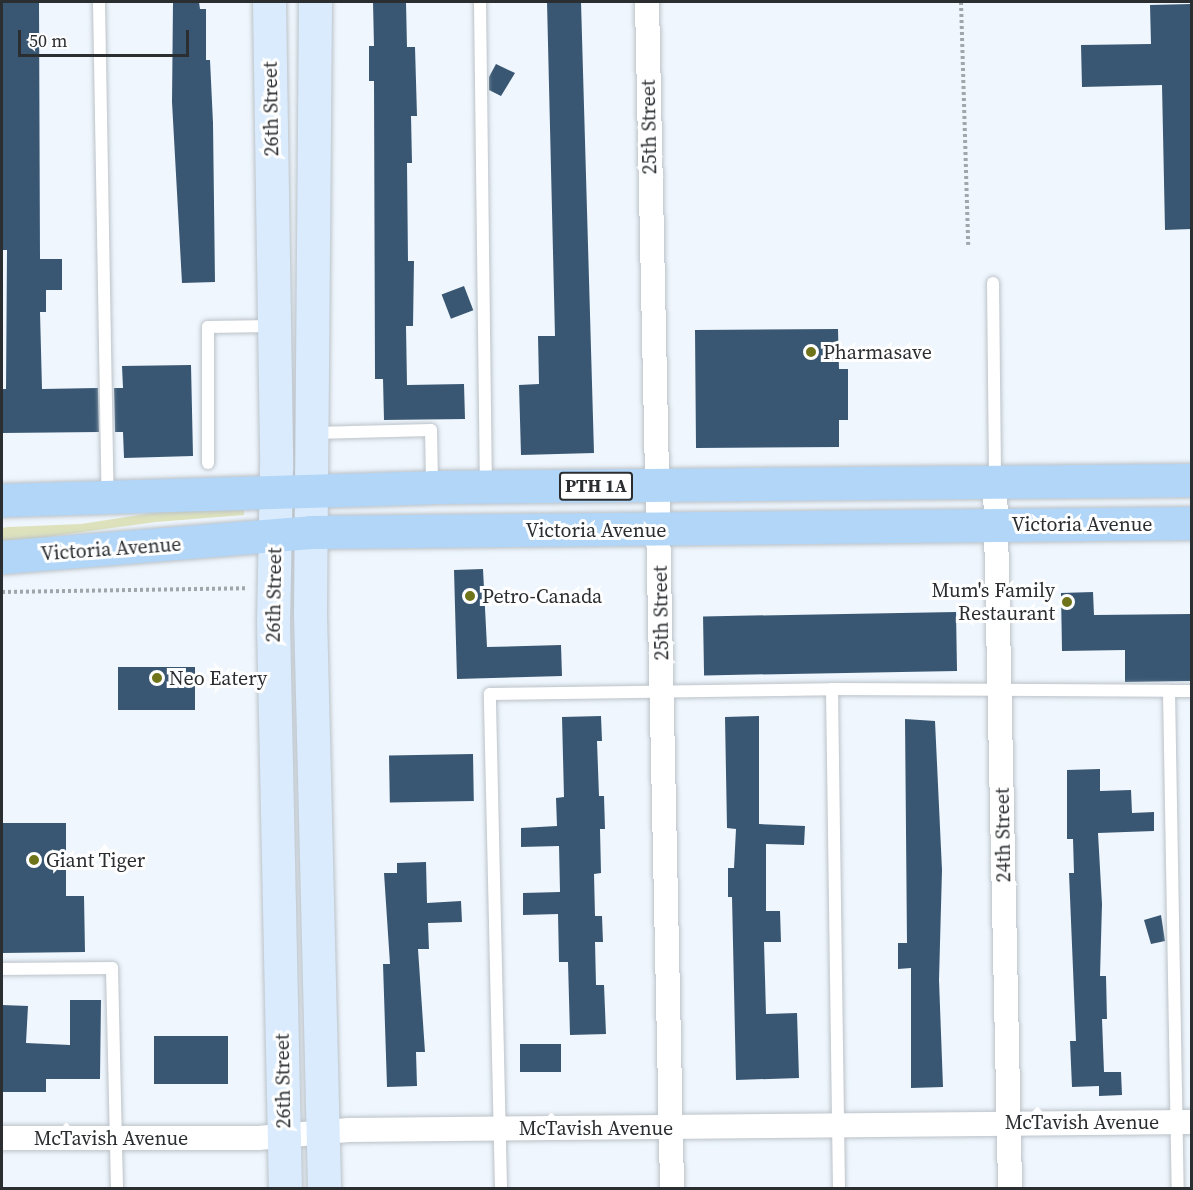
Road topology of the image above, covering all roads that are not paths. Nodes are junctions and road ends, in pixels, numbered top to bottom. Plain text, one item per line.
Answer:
1 (99, 2) edge
2 (269, 2) edge
3 (315, 2) edge
4 (480, 2) edge
5 (647, 2) edge
6 (993, 283) dead end
7 (274, 326) junction
8 (313, 433) junction
9 (208, 463) dead end
10 (1191, 480) edge
11 (995, 481) junction
12 (486, 486) junction
13 (656, 486) junction
14 (432, 487) junction
15 (311, 491) junction
16 (276, 492) junction
17 (108, 496) junction
18 (2, 500) edge
19 (1191, 524) edge
20 (997, 525) junction
21 (658, 530) junction
22 (311, 532) junction
23 (275, 536) junction
24 (2, 557) edge
25 (832, 689) junction
26 (1000, 690) junction
27 (1169, 691) junction
28 (1191, 691) edge
29 (662, 693) junction
30 (313, 697) junction
31 (274, 699) junction
32 (2, 969) edge
33 (1009, 1122) junction
34 (1184, 1122) edge
35 (838, 1125) junction
36 (670, 1127) junction
37 (499, 1128) junction
38 (322, 1133) junction
39 (284, 1136) junction
40 (2, 1138) edge
41 (116, 1138) junction
42 (117, 1188) edge
43 (285, 1188) edge
44 (324, 1188) edge
45 (501, 1188) edge
46 (672, 1188) edge
47 (839, 1188) edge
48 (1010, 1188) edge
49 (1178, 1188) edge

1 - 17 lane
2 - 7 street, 26th Street
3 - 8 street, 26th Street
4 - 12 lane
5 - 13 street, 25th Street
6 - 11 lane
7 - 9 lane
7 - 16 street, 26th Street
8 - 14 lane
8 - 15 street, 26th Street
10 - 11 main road, PTH 1A
11 - 13 main road, PTH 1A
11 - 20 street, 24th Street
12 - 13 main road, PTH 1A
12 - 14 main road, PTH 1A
13 - 21 street, 25th Street
14 - 15 main road, PTH 1A
15 - 16 main road, PTH 1A
15 - 22 street, 26th Street
16 - 17 main road, PTH 1A
16 - 23 street, 26th Street
17 - 18 main road, PTH 1A
19 - 20 main road, Victoria Avenue
20 - 21 main road, Victoria Avenue
20 - 26 street, 24th Street
21 - 22 main road, Victoria Avenue
21 - 29 street, 25th Street
22 - 23 main road, Victoria Avenue
22 - 30 street, 26th Street
23 - 24 main road, Victoria Avenue
23 - 31 street, 26th Street
25 - 26 lane
25 - 29 lane
25 - 35 lane
26 - 27 lane
26 - 33 street, 24th Street
27 - 28 lane
27 - 34 lane
29 - 36 street, 25th Street
29 - 37 lane
30 - 31 street
30 - 38 street, 26th Street
31 - 39 street, 26th Street
32 - 41 lane
33 - 34 street, McTavish Avenue
33 - 35 street, McTavish Avenue
33 - 48 street, 24th Street
34 - 49 lane
35 - 36 street, McTavish Avenue
35 - 47 lane
36 - 37 street, McTavish Avenue
36 - 46 street, 25th Street
37 - 38 street, McTavish Avenue
37 - 45 lane
38 - 39 street, McTavish Avenue
38 - 44 street, 26th Street
39 - 41 street, McTavish Avenue
39 - 43 street, 26th Street
40 - 41 street, McTavish Avenue
41 - 42 lane

